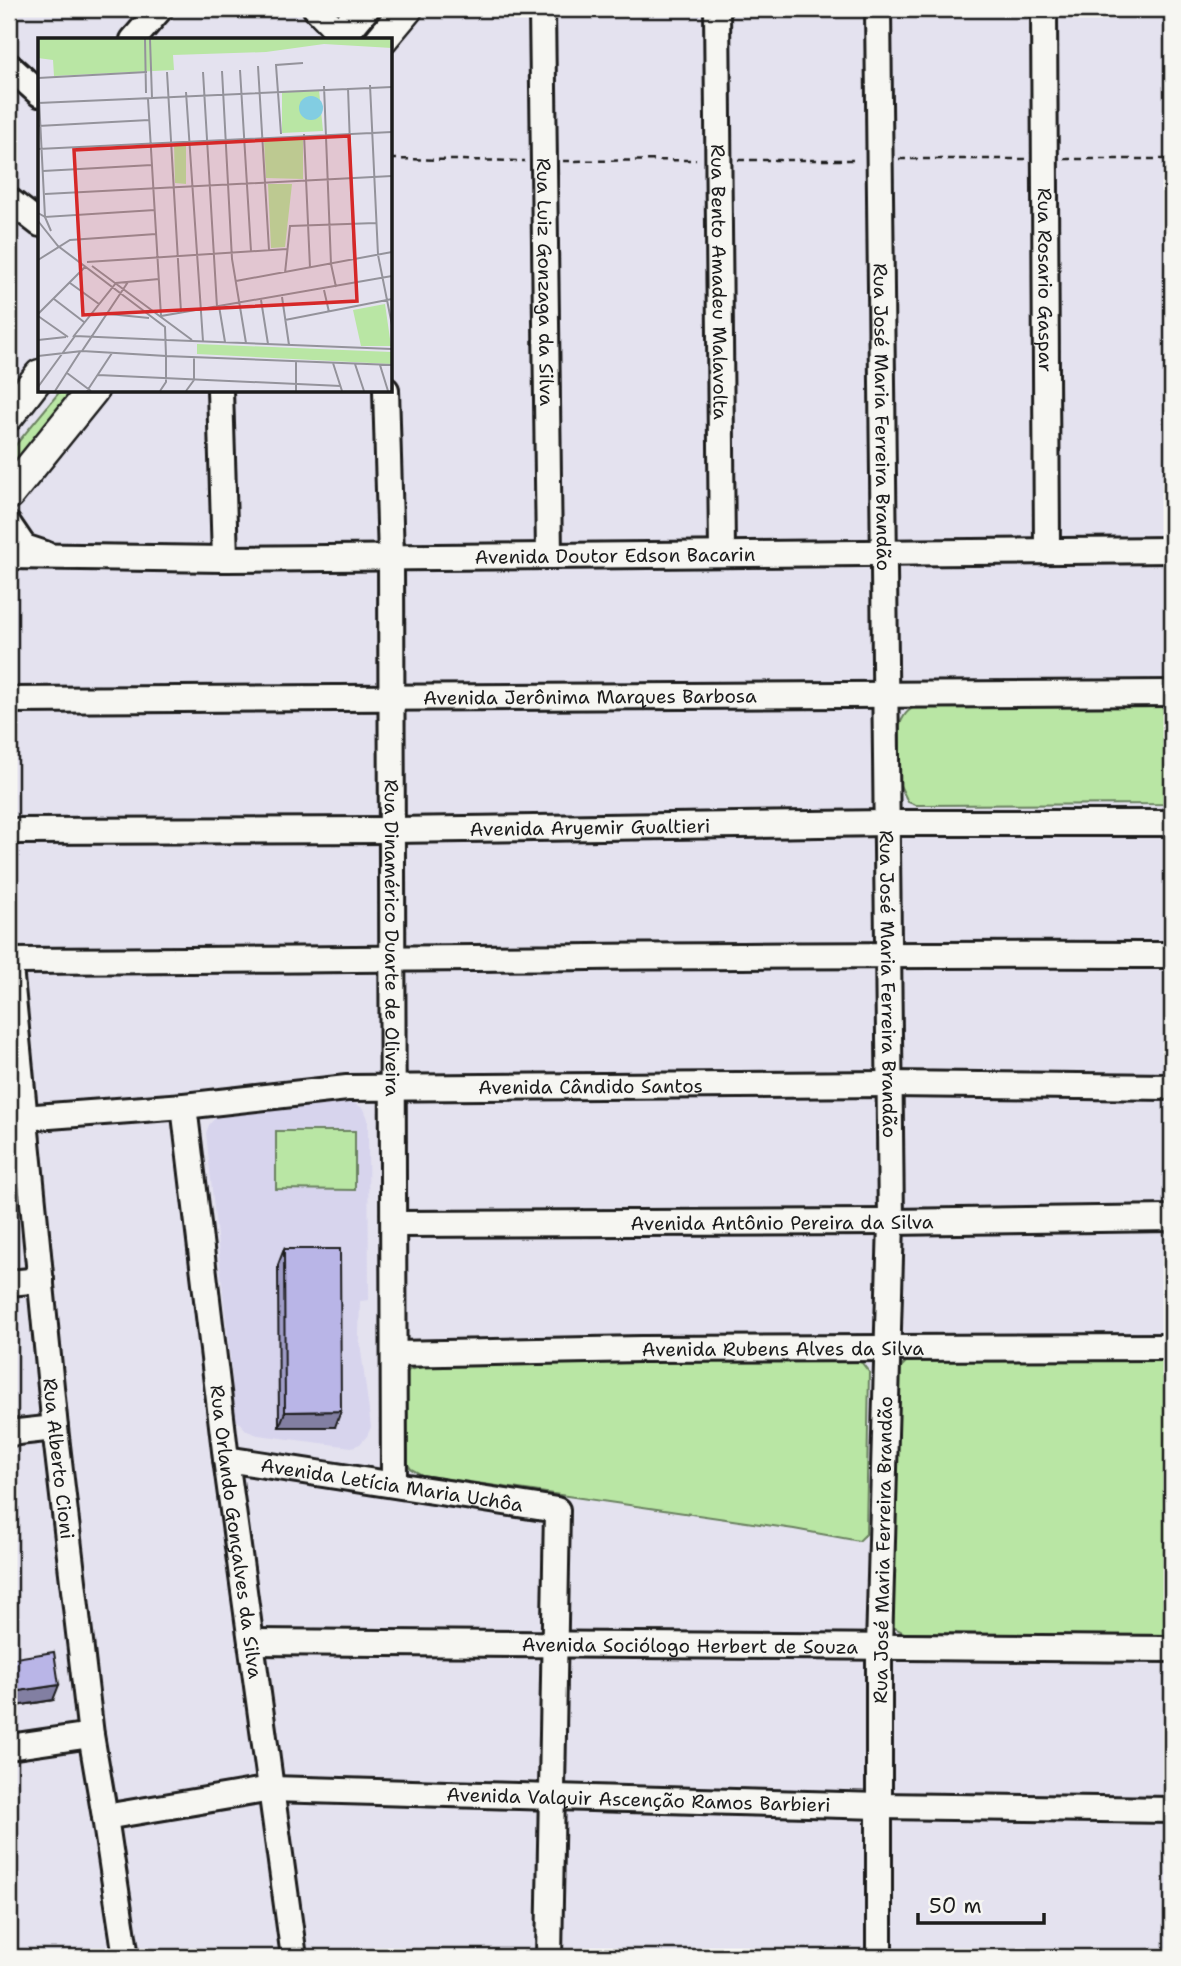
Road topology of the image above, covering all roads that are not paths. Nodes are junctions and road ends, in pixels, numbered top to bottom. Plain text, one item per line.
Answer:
1 (160, 9) edge
2 (316, 9) edge
3 (363, 9) edge
4 (407, 9) edge
5 (542, 9) edge
6 (717, 9) edge
7 (878, 9) edge
8 (1044, 9) edge
9 (339, 37) edge
10 (135, 38) edge
11 (383, 38) edge
12 (9, 66) edge
13 (38, 92) edge
14 (9, 200) edge
15 (38, 222) edge
16 (38, 379) edge
17 (91, 392) edge
18 (220, 392) edge
19 (386, 392) edge
20 (9, 415) edge
21 (9, 494) edge
22 (9, 525) edge
23 (1172, 550) edge
24 (1046, 551) junction
25 (883, 553) junction
26 (722, 554) junction
27 (9, 556) edge
28 (549, 556) junction
29 (56, 557) junction
30 (391, 557) junction
31 (225, 559) junction
32 (1172, 693) edge
33 (884, 695) junction
34 (392, 698) junction
35 (9, 700) edge
36 (886, 823) junction
37 (1172, 824) edge
38 (393, 830) junction
39 (9, 831) edge
40 (887, 954) junction
41 (1172, 955) edge
42 (393, 960) junction
43 (9, 969) edge
44 (889, 1084) junction
45 (1172, 1087) edge
46 (393, 1088) junction
47 (184, 1105) junction
48 (16, 1119) edge
49 (1172, 1219) edge
50 (891, 1222) junction
51 (394, 1224) junction
52 (41, 1280) junction
53 (9, 1283) edge
54 (1172, 1347) edge
55 (887, 1349) junction
56 (395, 1354) junction
57 (55, 1428) junction
58 (9, 1433) edge
59 (226, 1458) junction
60 (394, 1484) junction
61 (251, 1642) junction
62 (554, 1644) junction
63 (880, 1647) junction
64 (1172, 1649) edge
65 (90, 1735) junction
66 (9, 1747) edge
67 (271, 1789) junction
68 (552, 1797) junction
69 (879, 1806) junction
70 (1172, 1810) edge
71 (105, 1816) junction
72 (126, 1957) edge
73 (294, 1957) edge
74 (549, 1957) edge
75 (879, 1957) edge

1 - 10 street
2 - 9 street
3 - 9 main road
4 - 11 main road
5 - 28 street, Rua Luiz Gonzaga da Silva
6 - 26 street, Rua Bento Amadeu Malavolta
7 - 25 street, Rua José Maria Ferreira Brandão
8 - 24 street, Rua Rosario Gaspar
12 - 13 street
14 - 15 street
16 - 20 main road
17 - 21 main road
18 - 31 street
19 - 30 street, Rua Dinamérico Duarte de Oliveira
22 - 29 street, Avenida Doutor Edson Bacarin
23 - 24 street, Avenida Doutor Edson Bacarin
24 - 25 street, Avenida Doutor Edson Bacarin
25 - 26 street, Avenida Doutor Edson Bacarin
25 - 33 street, Rua José Maria Ferreira Brandão
26 - 28 street, Avenida Doutor Edson Bacarin
27 - 29 street, Avenida Doutor Edson Bacarin
28 - 30 street, Avenida Doutor Edson Bacarin
29 - 31 street, Avenida Doutor Edson Bacarin
30 - 31 street, Avenida Doutor Edson Bacarin
30 - 34 street, Rua Dinamérico Duarte de Oliveira
32 - 33 street, Avenida Jerônima Marques Barbosa
33 - 34 street, Avenida Jerônima Marques Barbosa
33 - 36 street, Rua José Maria Ferreira Brandão
34 - 35 street, Avenida Jerônima Marques Barbosa
34 - 38 street, Rua Dinamérico Duarte de Oliveira
36 - 37 street, Avenida Aryemir Gualtieri
36 - 38 street, Avenida Aryemir Gualtieri
36 - 40 street, Rua José Maria Ferreira Brandão
38 - 39 street, Avenida Aryemir Gualtieri
38 - 42 street, Rua Dinamérico Duarte de Oliveira
40 - 41 street
40 - 42 street
40 - 44 street, Rua José Maria Ferreira Brandão
42 - 43 street
42 - 46 street, Rua Dinamérico Duarte de Oliveira
43 - 48 street, Rua Alberto Cioni
44 - 45 street, Avenida Cândido Santos
44 - 46 street, Avenida Cândido Santos
44 - 50 street, Rua José Maria Ferreira Brandão
46 - 47 street, Avenida Cândido Santos
46 - 51 street, Rua Dinamérico Duarte de Oliveira
47 - 48 street, Avenida Cândido Santos
47 - 59 street, Rua Orlando Gonçalves da Silva
48 - 52 street, Rua Alberto Cioni
49 - 50 street, Avenida Antônio Pereira da Silva
50 - 51 street, Avenida Antônio Pereira da Silva
50 - 55 street, Rua José Maria Ferreira Brandão
51 - 56 street, Rua Dinamérico Duarte de Oliveira
52 - 53 street
52 - 57 street, Rua Alberto Cioni
54 - 55 street, Avenida Rubens Alves da Silva
55 - 56 street, Avenida Rubens Alves da Silva
55 - 63 street, Rua José Maria Ferreira Brandão
56 - 60 street, Rua Dinamérico Duarte de Oliveira
57 - 58 street
57 - 65 street, Rua Alberto Cioni
59 - 60 street, Avenida Letícia Maria Uchôa
59 - 61 street, Rua Orlando Gonçalves da Silva
60 - 62 street, Avenida Letícia Maria Uchôa
61 - 62 street, Avenida Sociólogo Herbert de Souza
61 - 67 street, Rua Orlando Gonçalves da Silva
62 - 63 street, Avenida Sociólogo Herbert de Souza
62 - 68 street
63 - 64 street, Avenida Sociólogo Herbert de Souza
63 - 69 street, Rua José Maria Ferreira Brandão
65 - 66 street
65 - 71 street, Rua Alberto Cioni
67 - 68 street, Avenida Valquir Ascenção Ramos Barbieri
67 - 71 street, Avenida Valquir Ascenção Ramos Barbieri
67 - 73 street, Rua Orlando Gonçalves da Silva
68 - 69 street, Avenida Valquir Ascenção Ramos Barbieri
68 - 74 street
69 - 70 street, Avenida Valquir Ascenção Ramos Barbieri
69 - 75 street, Rua José Maria Ferreira Brandão
71 - 72 street, Rua Alberto Cioni

